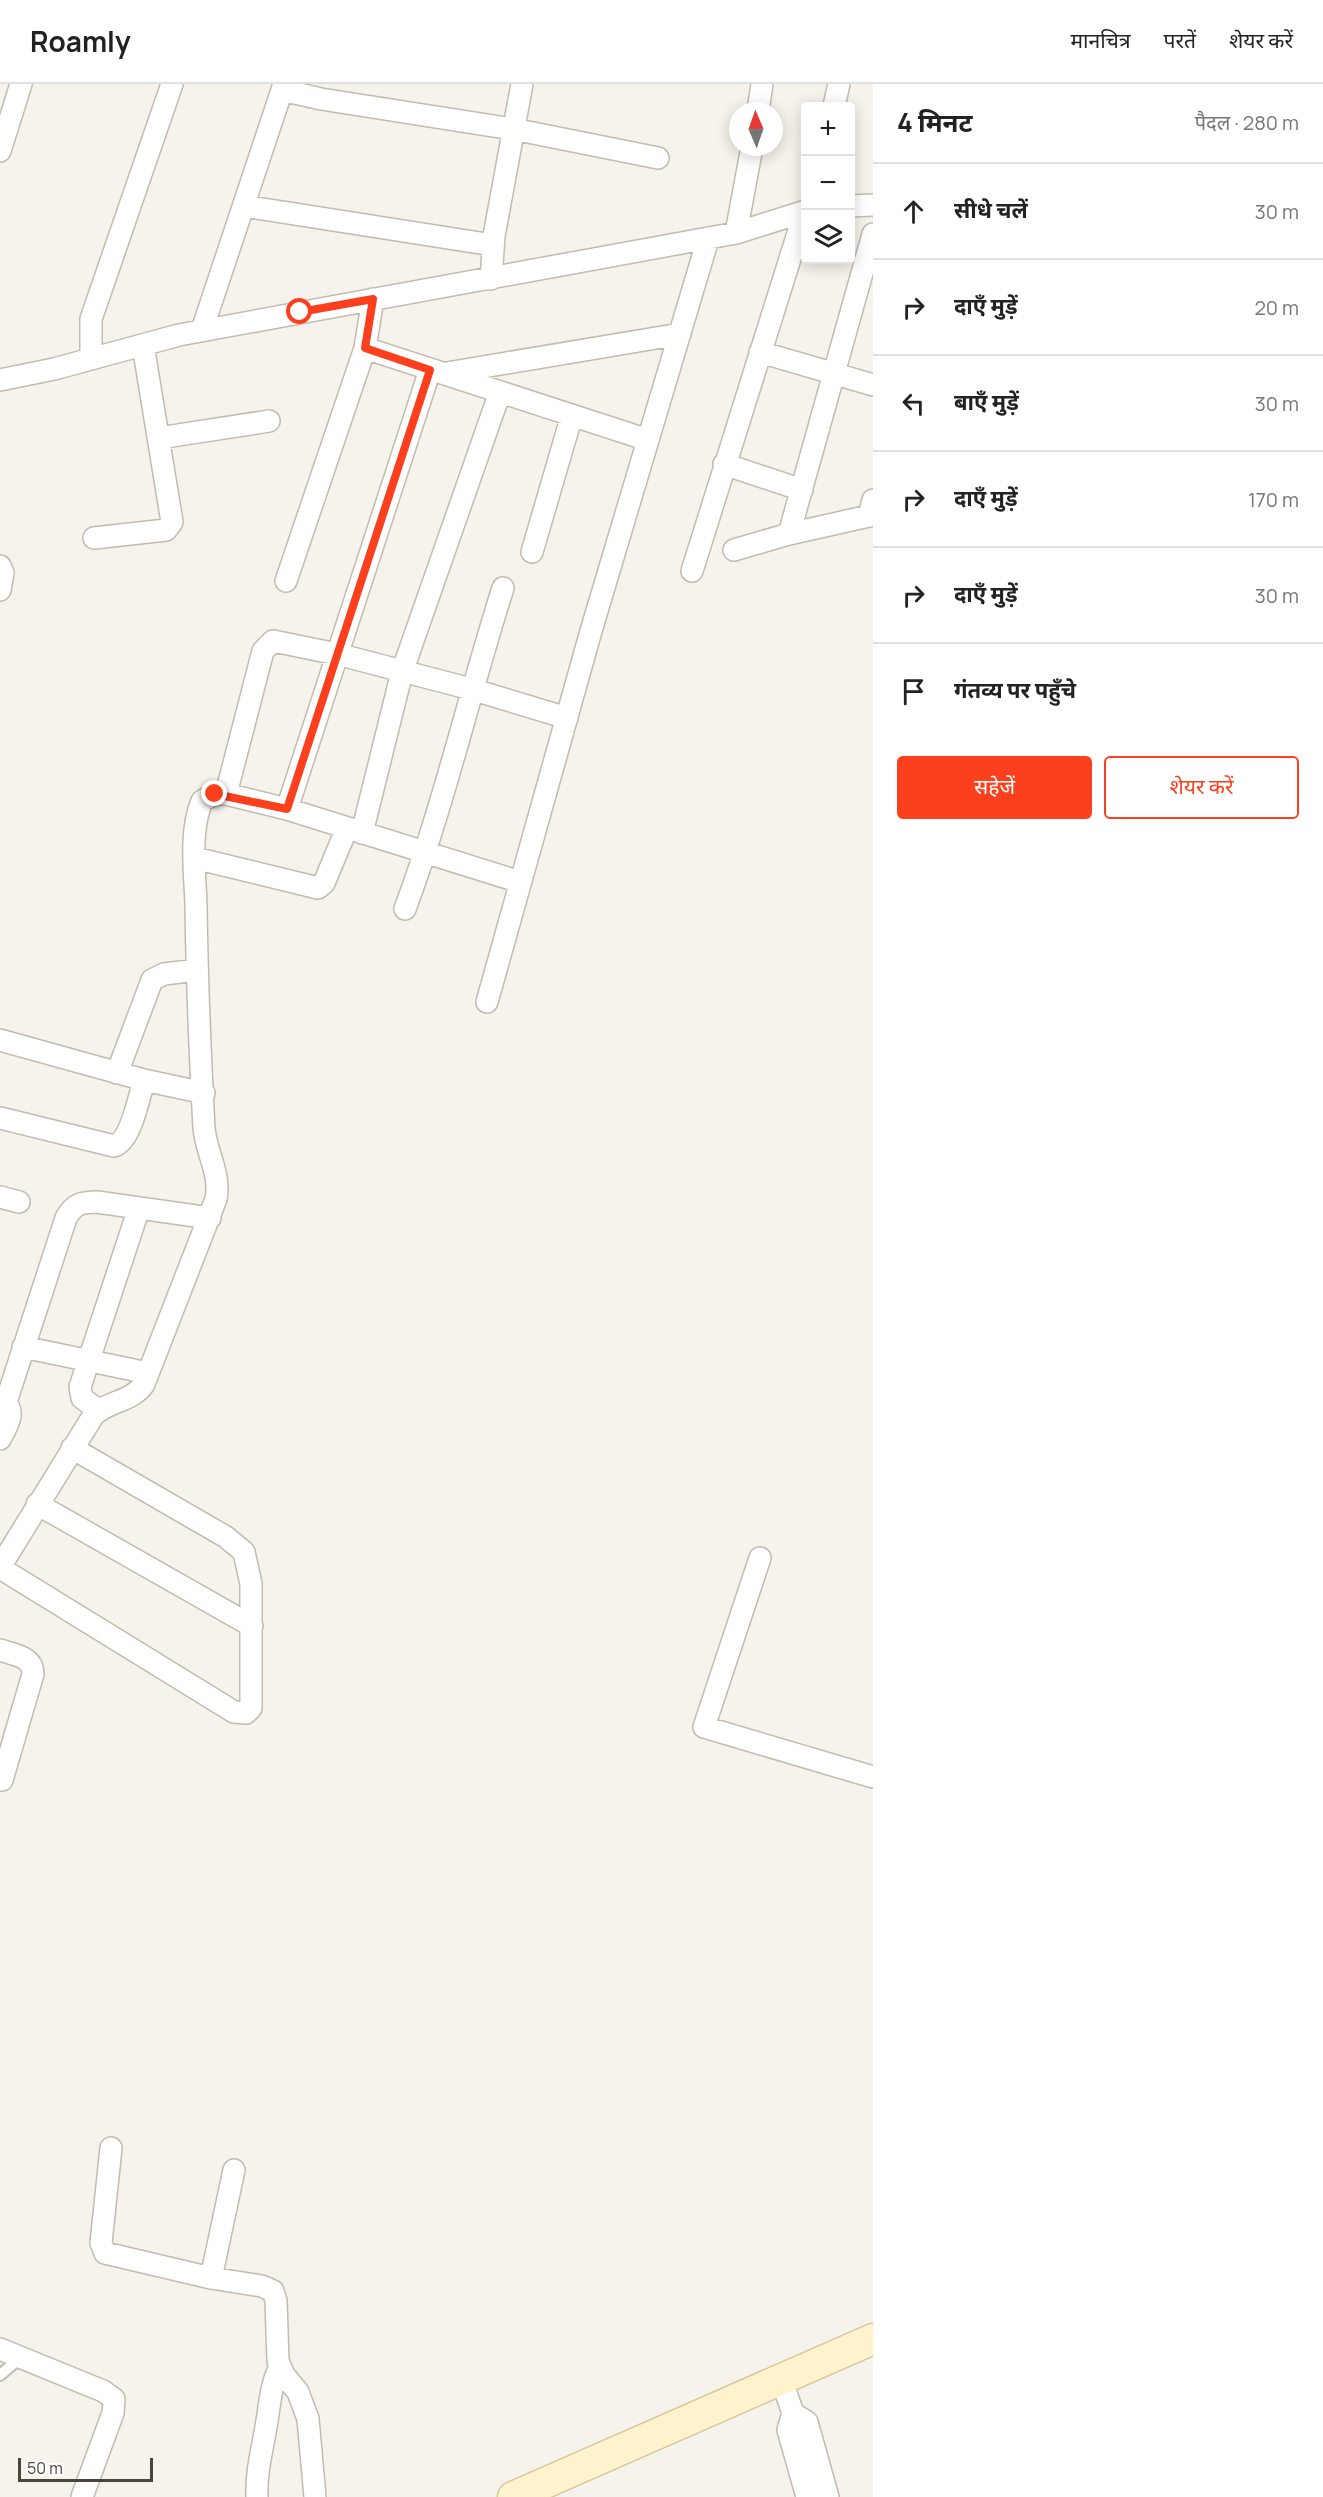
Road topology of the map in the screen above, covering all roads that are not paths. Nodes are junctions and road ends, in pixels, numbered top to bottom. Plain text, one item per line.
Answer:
1 (21, 84) edge
2 (172, 84) edge
3 (522, 84) edge
4 (762, 84) edge
5 (839, 84) edge
6 (283, 87) edge
7 (759, 102) edge
8 (835, 102) edge
9 (6, 110) edge
10 (513, 129) junction
11 (0, 151) edge
12 (750, 156) edge
13 (658, 158) dead end
14 (873, 205) edge
15 (244, 206) junction
16 (855, 206) edge
17 (801, 212) edge
18 (801, 224) edge
19 (736, 233) junction
20 (873, 234) edge
21 (708, 238) junction
22 (493, 245) junction
23 (491, 279) junction
24 (373, 299) junction
25 (202, 330) junction
26 (680, 334) junction
27 (143, 345) junction
28 (365, 348) junction
29 (760, 352) junction
30 (91, 360) junction
31 (436, 372) junction
32 (835, 374) junction
33 (0, 380) edge
34 (873, 385) edge
35 (500, 392) junction
36 (572, 415) junction
37 (269, 421) dead end
38 (159, 438) junction
39 (648, 440) junction
40 (724, 464) junction
41 (802, 490) junction
42 (873, 500) edge
43 (789, 534) junction
44 (94, 538) dead end
45 (734, 550) dead end
46 (532, 552) dead end
47 (0, 567) edge
48 (692, 572) dead end
49 (286, 581) dead end
50 (503, 588) dead end
51 (0, 590) edge
52 (337, 654) junction
53 (402, 672) junction
54 (471, 689) junction
55 (567, 718) junction
56 (226, 794) junction
57 (287, 809) junction
58 (354, 830) junction
59 (426, 852) junction
60 (195, 858) junction
61 (520, 882) junction
62 (405, 909) dead end
63 (197, 969) junction
64 (487, 1002) dead end
65 (0, 1040) edge
66 (117, 1073) junction
67 (144, 1080) junction
68 (204, 1093) junction
69 (0, 1118) edge
70 (139, 1208) junction
71 (210, 1218) junction
72 (23, 1347) junction
73 (88, 1362) junction
74 (148, 1373) junction
75 (3, 1400) edge
76 (98, 1410) junction
77 (0, 1439) edge
78 (72, 1448) junction
79 (38, 1504) junction
80 (760, 1558) dead end
81 (0, 1567) edge
82 (252, 1626) junction
83 (0, 1650) edge
84 (873, 1777) edge
85 (2, 1779) dead end
86 (111, 2148) dead end
87 (234, 2170) dead end
88 (211, 2278) junction
89 (873, 2339) edge
90 (0, 2349) edge
91 (19, 2359) junction
92 (279, 2368) junction
93 (0, 2375) edge
94 (781, 2379) junction
95 (793, 2413) junction
96 (82, 2497) edge
97 (257, 2497) edge
98 (315, 2497) edge
99 (513, 2497) edge
100 (807, 2497) edge
101 (828, 2497) edge

1 - 9 street
2 - 30 street
3 - 10 street
4 - 7 street
5 - 8 street
6 - 10 street
6 - 15 street
9 - 11 street
10 - 13 street
10 - 22 street
12 - 19 street
14 - 16 street
15 - 22 street
15 - 25 street
17 - 19 street
18 - 29 street
19 - 21 street
20 - 32 street
21 - 23 street
21 - 26 street
22 - 23 street
23 - 24 street
24 - 25 street
24 - 28 street
25 - 27 street
26 - 31 street
26 - 39 street
27 - 30 street
27 - 38 street
28 - 31 street
28 - 49 street
29 - 32 street
29 - 40 street
30 - 33 street
31 - 35 street
31 - 52 street
32 - 34 street
32 - 41 street
35 - 36 street
35 - 53 street
36 - 39 street
36 - 46 street
37 - 38 street
38 - 44 street
39 - 55 street
40 - 41 street
40 - 48 street
41 - 43 street
42 - 43 street
43 - 45 street
47 - 51 street
50 - 54 street
52 - 53 street
52 - 56 street
52 - 57 street
53 - 54 street
53 - 58 street
54 - 55 street
54 - 59 street
55 - 61 street
56 - 57 street
56 - 60 street
57 - 58 street
58 - 59 street
58 - 60 street
59 - 61 street
59 - 62 street
60 - 63 street
61 - 64 street
63 - 66 street
63 - 68 street
65 - 66 street
66 - 67 street
67 - 68 street
67 - 69 street
68 - 71 street
70 - 71 street
70 - 72 street
70 - 73 street
71 - 74 street
72 - 73 street
72 - 75 street
73 - 74 street
73 - 76 street
74 - 76 street
75 - 77 street
76 - 78 street
78 - 79 street
78 - 82 street
79 - 81 street
79 - 82 street
80 - 84 street
81 - 82 street
83 - 85 street
86 - 88 street
87 - 88 street
88 - 92 street
89 - 94 street
90 - 91 street
91 - 93 lane
91 - 96 street
92 - 97 street
92 - 98 street
94 - 95 street
94 - 99 street
95 - 100 street
95 - 101 street

